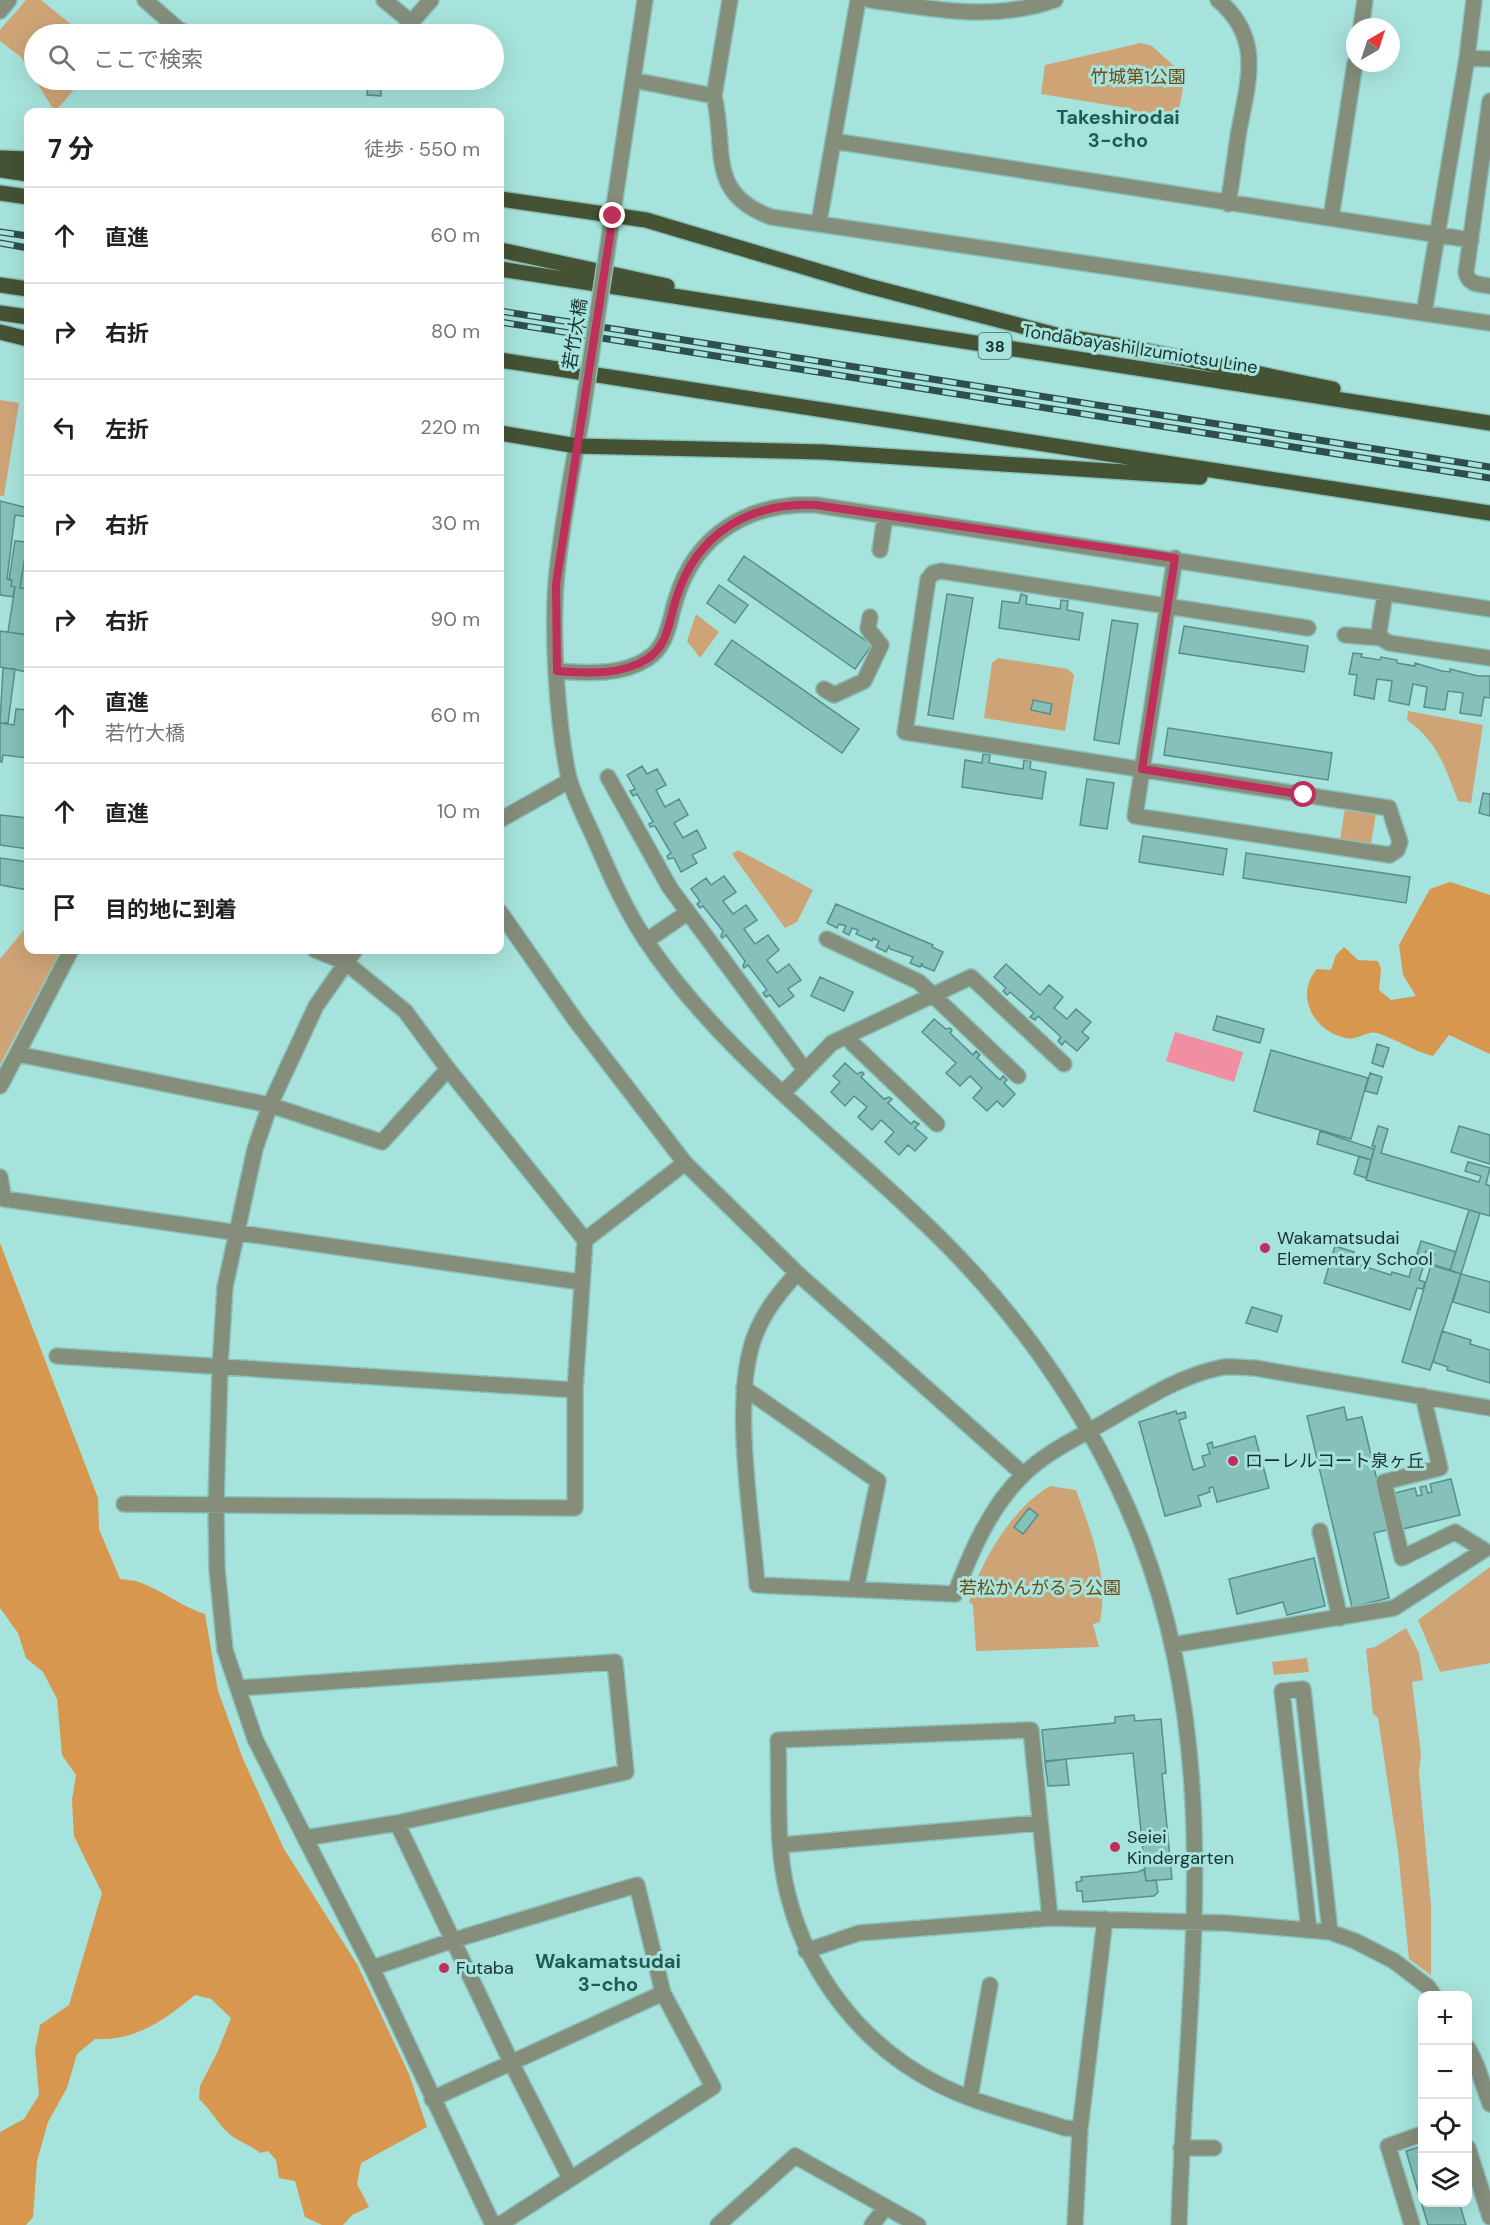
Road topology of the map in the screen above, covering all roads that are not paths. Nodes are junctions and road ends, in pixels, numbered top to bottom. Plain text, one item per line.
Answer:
1 (9, 0) edge
2 (145, 0) edge
3 (384, 0) edge
4 (431, 0) edge
5 (645, 0) edge
6 (730, 0) edge
7 (858, 0) edge
8 (870, 0) edge
9 (1055, 0) edge
10 (1218, 0) edge
11 (1365, 0) edge
12 (1474, 0) edge
13 (0, 11) edge
14 (1362, 18) edge
15 (172, 24) edge
16 (402, 24) edge
17 (410, 24) edge
18 (1467, 58) junction
19 (1490, 59) edge
20 (1354, 72) edge
21 (633, 80) junction
22 (714, 96) junction
23 (1490, 101) edge
24 (833, 141) junction
25 (0, 158) edge
26 (24, 159) edge
27 (0, 170) edge
28 (24, 173) edge
29 (0, 193) edge
30 (24, 196) edge
31 (504, 200) edge
32 (1228, 204) junction
33 (613, 216) junction
34 (1331, 218) junction
35 (819, 222) junction
36 (1437, 235) junction
37 (1471, 240) junction
38 (504, 251) edge
39 (504, 270) edge
40 (0, 285) edge
41 (1490, 286) edge
42 (24, 288) edge
43 (0, 313) edge
44 (1424, 313) junction
45 (24, 316) edge
46 (823, 319) junction
47 (1490, 323) edge
48 (0, 332) edge
49 (24, 338) edge
50 (504, 361) edge
51 (1461, 418) junction
52 (1490, 423) edge
53 (504, 434) edge
54 (577, 446) junction
55 (1323, 487) junction
56 (1490, 513) edge
57 (885, 517) junction
58 (880, 550) dead end
59 (1175, 558) junction
60 (1385, 594) junction
61 (1168, 607) junction
62 (1490, 609) edge
63 (870, 617) dead end
64 (1308, 628) dead end
65 (1345, 634) dead end
66 (1381, 638) junction
67 (1490, 658) edge
68 (557, 671) junction
69 (824, 688) dead end
70 (1142, 769) junction
71 (608, 777) dead end
72 (569, 781) junction
73 (504, 818) edge
74 (687, 913) junction
75 (504, 918) edge
76 (826, 939) dead end
77 (646, 941) junction
78 (69, 954) edge
79 (325, 954) edge
80 (352, 954) edge
81 (345, 962) junction
82 (934, 994) junction
83 (848, 1035) junction
84 (17, 1054) junction
85 (1064, 1064) dead end
86 (448, 1069) junction
87 (805, 1070) junction
88 (1018, 1076) dead end
89 (0, 1086) edge
90 (784, 1092) junction
91 (270, 1105) junction
92 (937, 1124) dead end
93 (685, 1163) junction
94 (0, 1177) edge
95 (236, 1232) junction
96 (585, 1240) junction
97 (797, 1272) junction
98 (580, 1282) junction
99 (57, 1356) dead end
100 (220, 1367) junction
101 (744, 1388) junction
102 (575, 1390) junction
103 (1423, 1396) junction
104 (1490, 1408) edge
105 (1088, 1432) junction
106 (1023, 1474) junction
107 (124, 1504) dead end
108 (216, 1505) junction
109 (1320, 1531) dead end
110 (856, 1588) junction
111 (1340, 1618) junction
112 (1172, 1645) junction
113 (238, 1688) junction
114 (397, 1823) junction
115 (1040, 1823) junction
116 (305, 1838) junction
117 (781, 1845) junction
118 (1050, 1918) junction
119 (1105, 1919) junction
120 (1196, 1921) junction
121 (1309, 1930) junction
122 (1330, 1932) junction
123 (454, 1940) junction
124 (806, 1951) junction
125 (372, 1968) junction
126 (990, 1985) dead end
127 (1431, 1991) edge
128 (663, 1993) junction
129 (1472, 2057) edge
130 (511, 2062) junction
131 (970, 2097) junction
132 (432, 2099) junction
133 (1490, 2104) edge
134 (1080, 2129) junction
135 (1418, 2135) edge
136 (1181, 2148) junction
137 (1214, 2148) dead end
138 (1469, 2153) edge
139 (570, 2178) junction
140 (885, 2208) junction
141 (1490, 2217) edge
142 (493, 2225) edge
143 (499, 2225) edge
144 (718, 2225) edge
145 (872, 2225) edge
146 (918, 2225) edge
147 (1075, 2225) edge
148 (1179, 2225) edge
149 (1412, 2225) edge

1 - 13 street
2 - 15 street
3 - 16 street
4 - 17 street
5 - 21 street, 若竹大橋
6 - 22 street
7 - 24 street
8 - 9 street
10 - 32 street
11 - 14 street
12 - 18 street
18 - 19 street
18 - 36 street
20 - 34 street
21 - 22 street
21 - 33 street, 若竹大橋
22 - 35 street
23 - 37 street
24 - 32 street
24 - 35 street
25 - 26 main road
27 - 28 main road
29 - 30 main road
31 - 33 main road
32 - 34 street
33 - 51 main road
33 - 54 street, 若竹大橋, bridge
34 - 36 street
35 - 44 street
36 - 37 street
36 - 44 street
37 - 41 street
38 - 46 main road
39 - 46 main road, Tondabayashi Izumiotsu Line / 38
40 - 42 main road
43 - 45 main road
44 - 47 street
46 - 51 main road, Tondabayashi Izumiotsu Line / 38
48 - 49 main road
50 - 55 main road
51 - 52 main road, Tondabayashi Izumiotsu Line / 38
53 - 54 main road
54 - 55 main road
54 - 68 street, 若竹大橋
55 - 56 main road
57 - 58 street
57 - 59 street
57 - 68 street
59 - 60 street
59 - 61 street
60 - 62 street
60 - 66 street
61 - 64 street
61 - 70 street
61 - 70 street
63 - 69 street
65 - 66 street
66 - 67 street
68 - 72 street, 若竹大橋
70 - 70 street
71 - 74 street
72 - 73 street
72 - 77 street, 若竹大橋
74 - 77 street
74 - 87 street
75 - 93 street
76 - 82 street
77 - 90 street, 若竹大橋
78 - 84 street
79 - 81 street
80 - 81 street
81 - 86 street
81 - 91 street
82 - 83 street
82 - 85 street
82 - 88 street
83 - 87 street
83 - 92 street
84 - 89 street
84 - 91 street
86 - 91 street
86 - 96 street
87 - 90 street
90 - 105 street, 若竹大橋
91 - 95 street
93 - 96 street
93 - 97 street
94 - 95 street
95 - 98 street
95 - 100 street
96 - 98 street
97 - 101 street
97 - 106 street
98 - 102 street
99 - 100 street
100 - 102 street
100 - 108 street
101 - 110 street
101 - 110 street
102 - 108 street
103 - 104 street
103 - 105 street
103 - 111 street
105 - 106 street
105 - 112 street, 若竹大橋
106 - 110 street
107 - 108 street
108 - 113 street
109 - 111 street
111 - 112 street
112 - 120 street, 若竹大橋
113 - 114 street
113 - 116 street
114 - 116 street
114 - 123 street
115 - 117 street
115 - 117 street
115 - 118 street
116 - 125 street
117 - 124 street
118 - 119 street
118 - 124 street
119 - 120 street
119 - 134 street
120 - 121 street
120 - 136 street, 若竹大橋
121 - 122 street
121 - 122 street
122 - 127 street
123 - 125 street
123 - 128 street
123 - 130 street
124 - 131 street
125 - 132 street
126 - 131 street
128 - 130 street
128 - 139 street
129 - 133 street
130 - 132 street
130 - 139 street
131 - 134 street
132 - 142 street
134 - 147 street
135 - 149 street
136 - 137 street
136 - 148 street, 若竹大橋
138 - 141 street
139 - 143 street
140 - 144 street
140 - 145 street
140 - 146 street

